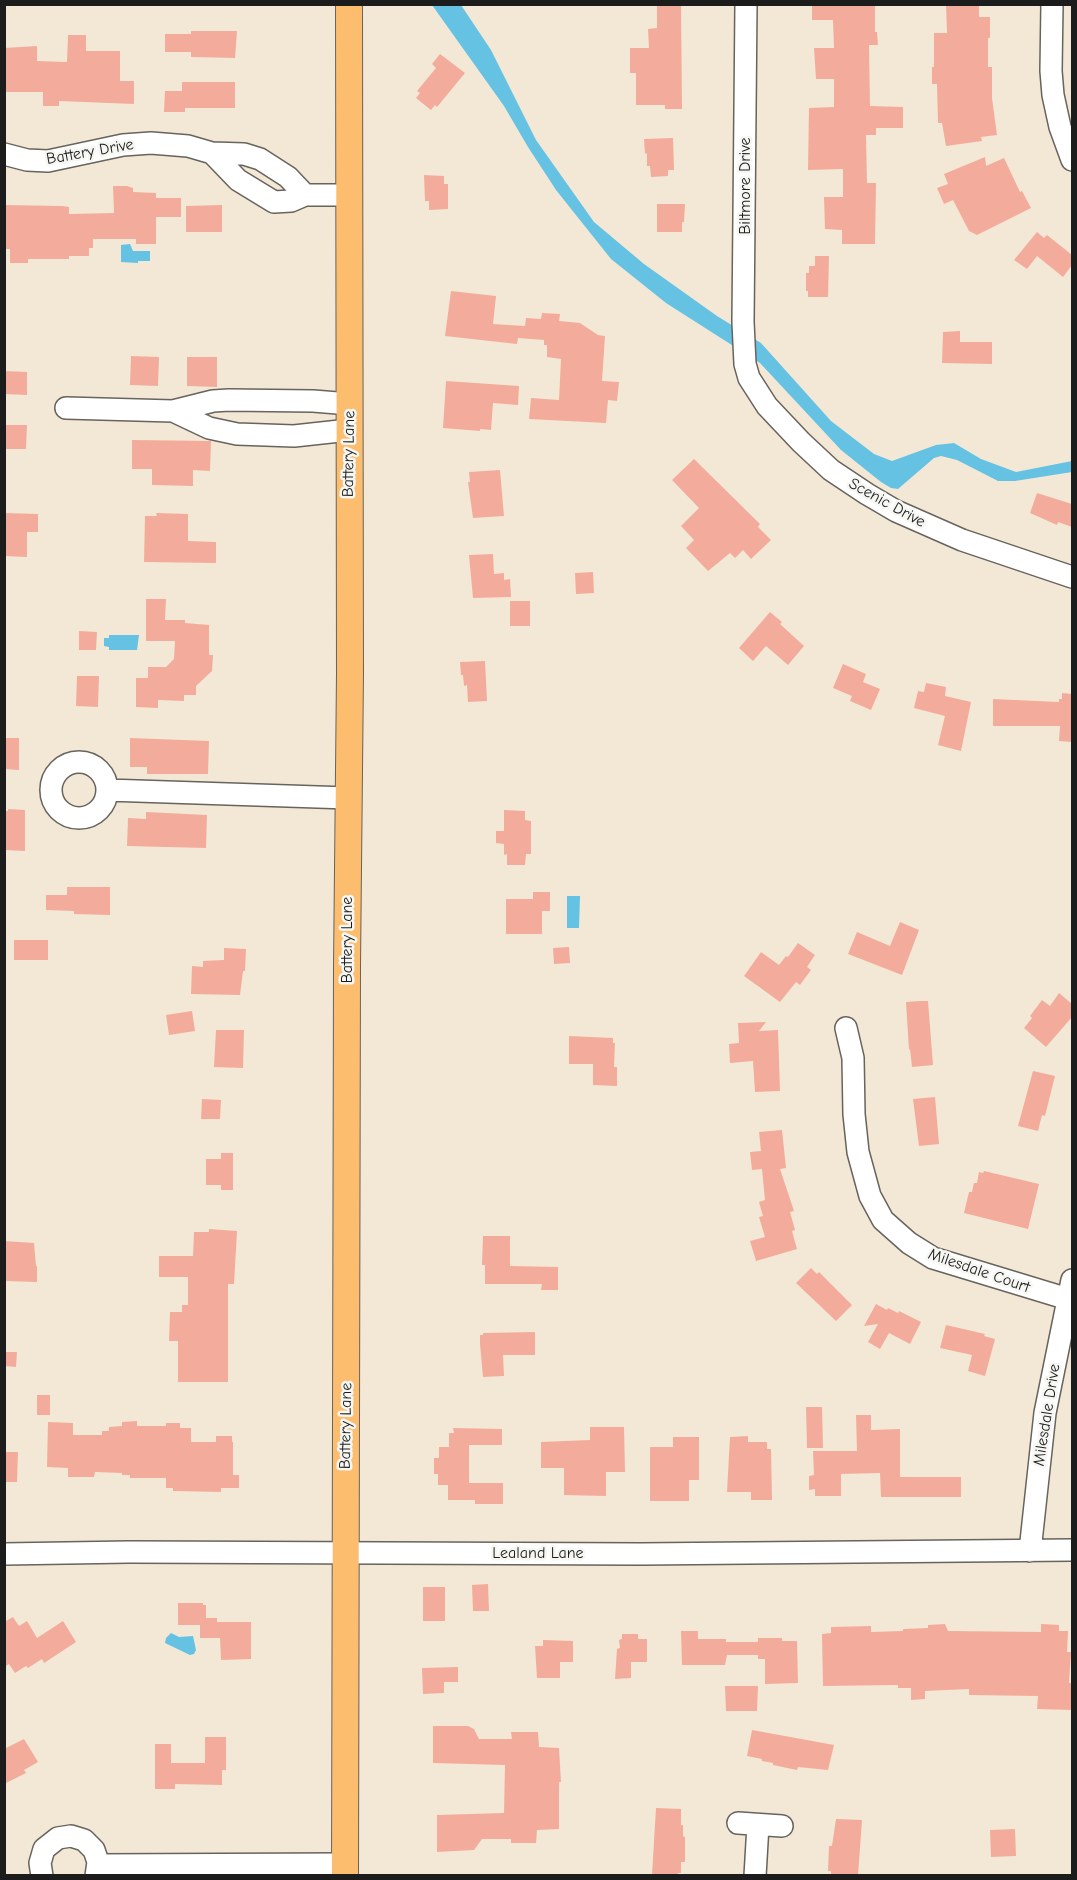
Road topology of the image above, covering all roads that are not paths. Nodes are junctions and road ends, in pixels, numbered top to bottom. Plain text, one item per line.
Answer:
1 (350, 4) edge
2 (746, 4) edge
3 (1052, 4) edge
4 (212, 153) junction
5 (4, 154) edge
6 (1072, 160) edge
7 (305, 195) junction
8 (349, 195) junction
9 (745, 362) joint
10 (350, 404) junction
11 (66, 408) dead end
12 (173, 411) junction
13 (349, 430) junction
14 (1072, 577) edge
15 (107, 790) dead end
16 (348, 798) junction
17 (846, 1028) dead end
18 (1070, 1289) edge
19 (1072, 1550) edge
20 (1030, 1551) junction
21 (345, 1553) junction
22 (4, 1554) edge
23 (782, 1826) dead end
24 (97, 1870) edge
25 (345, 1870) edge
26 (42, 1875) edge
27 (755, 1875) edge

1 - 8 main road, Battery Lane
2 - 9 street, Biltmore Drive
3 - 6 street
4 - 5 street, Battery Drive
4 - 7 street, Battery Drive
4 - 7 street
7 - 8 street
8 - 10 main road, Battery Lane
9 - 14 street, Scenic Drive
10 - 12 street
10 - 13 main road, Battery Lane
11 - 12 street
12 - 13 street
13 - 16 main road, Battery Lane
15 - 16 street
16 - 21 main road, Battery Lane
17 - 18 street, Milesdale Court
18 - 20 street, Milesdale Drive
19 - 20 street, Lealand Lane
20 - 21 street, Lealand Lane
21 - 22 street, Lealand Lane
21 - 25 main road, Battery Lane
23 - 27 street
24 - 25 street
24 - 26 street

